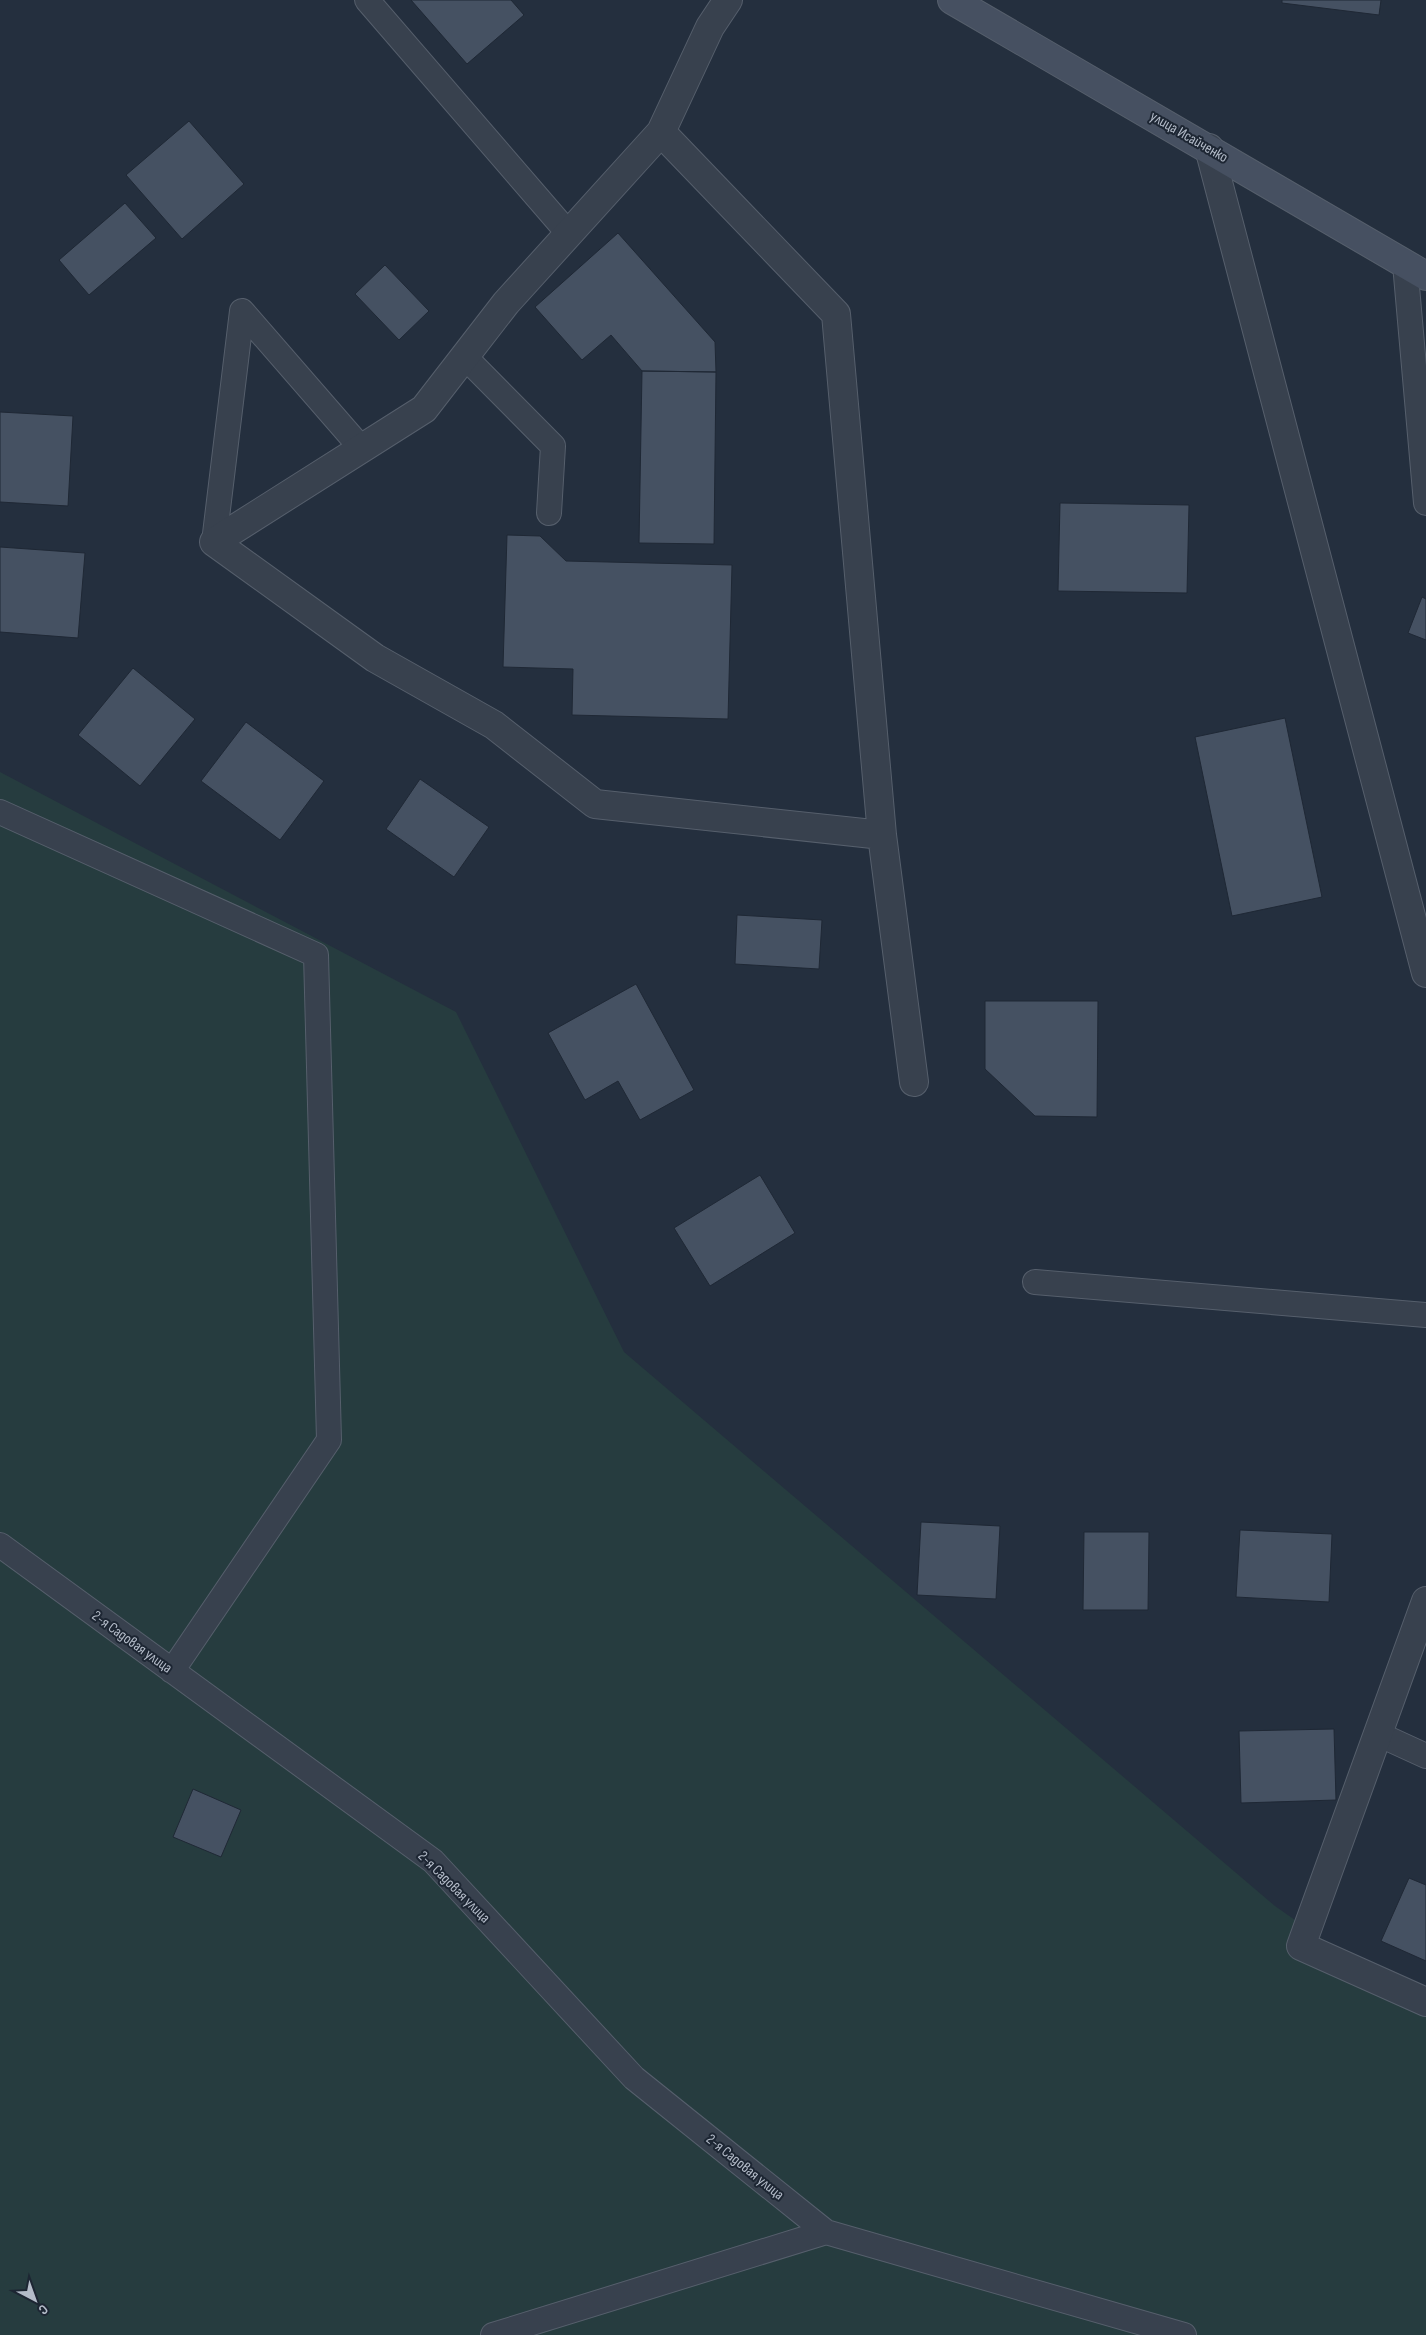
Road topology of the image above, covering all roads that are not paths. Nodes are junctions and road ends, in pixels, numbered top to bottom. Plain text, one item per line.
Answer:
1 (367, 0) edge
2 (728, 0) edge
3 (952, 0) edge
4 (661, 132) junction
5 (1209, 148) junction
6 (569, 234) junction
7 (1416, 270) edge
8 (464, 356) junction
9 (362, 449) junction
10 (1426, 503) edge
11 (549, 513) dead end
12 (214, 542) junction
13 (0, 812) edge
14 (882, 835) junction
15 (1426, 973) edge
16 (914, 1082) dead end
17 (1036, 1282) dead end
18 (1426, 1315) edge
19 (0, 1545) edge
20 (1426, 1600) edge
21 (172, 1671) junction
22 (1378, 1734) junction
23 (1426, 1756) edge
24 (1426, 2002) edge
25 (826, 2232) junction
26 (493, 2335) edge
27 (1184, 2335) edge

1 - 6 lane
2 - 4 street
3 - 5 main road, улица Исайченко
4 - 6 street
4 - 14 street
5 - 7 main road, улица Исайченко
5 - 15 street
6 - 8 street
7 - 10 lane
8 - 9 street
8 - 11 lane
9 - 12 street
9 - 12 lane
12 - 14 street
13 - 21 lane
14 - 16 street
17 - 18 lane
19 - 21 lane, 2-я Садовая улица
20 - 22 street
21 - 25 lane, 2-я Садовая улица
22 - 23 lane
22 - 24 street
25 - 26 lane
25 - 27 lane

